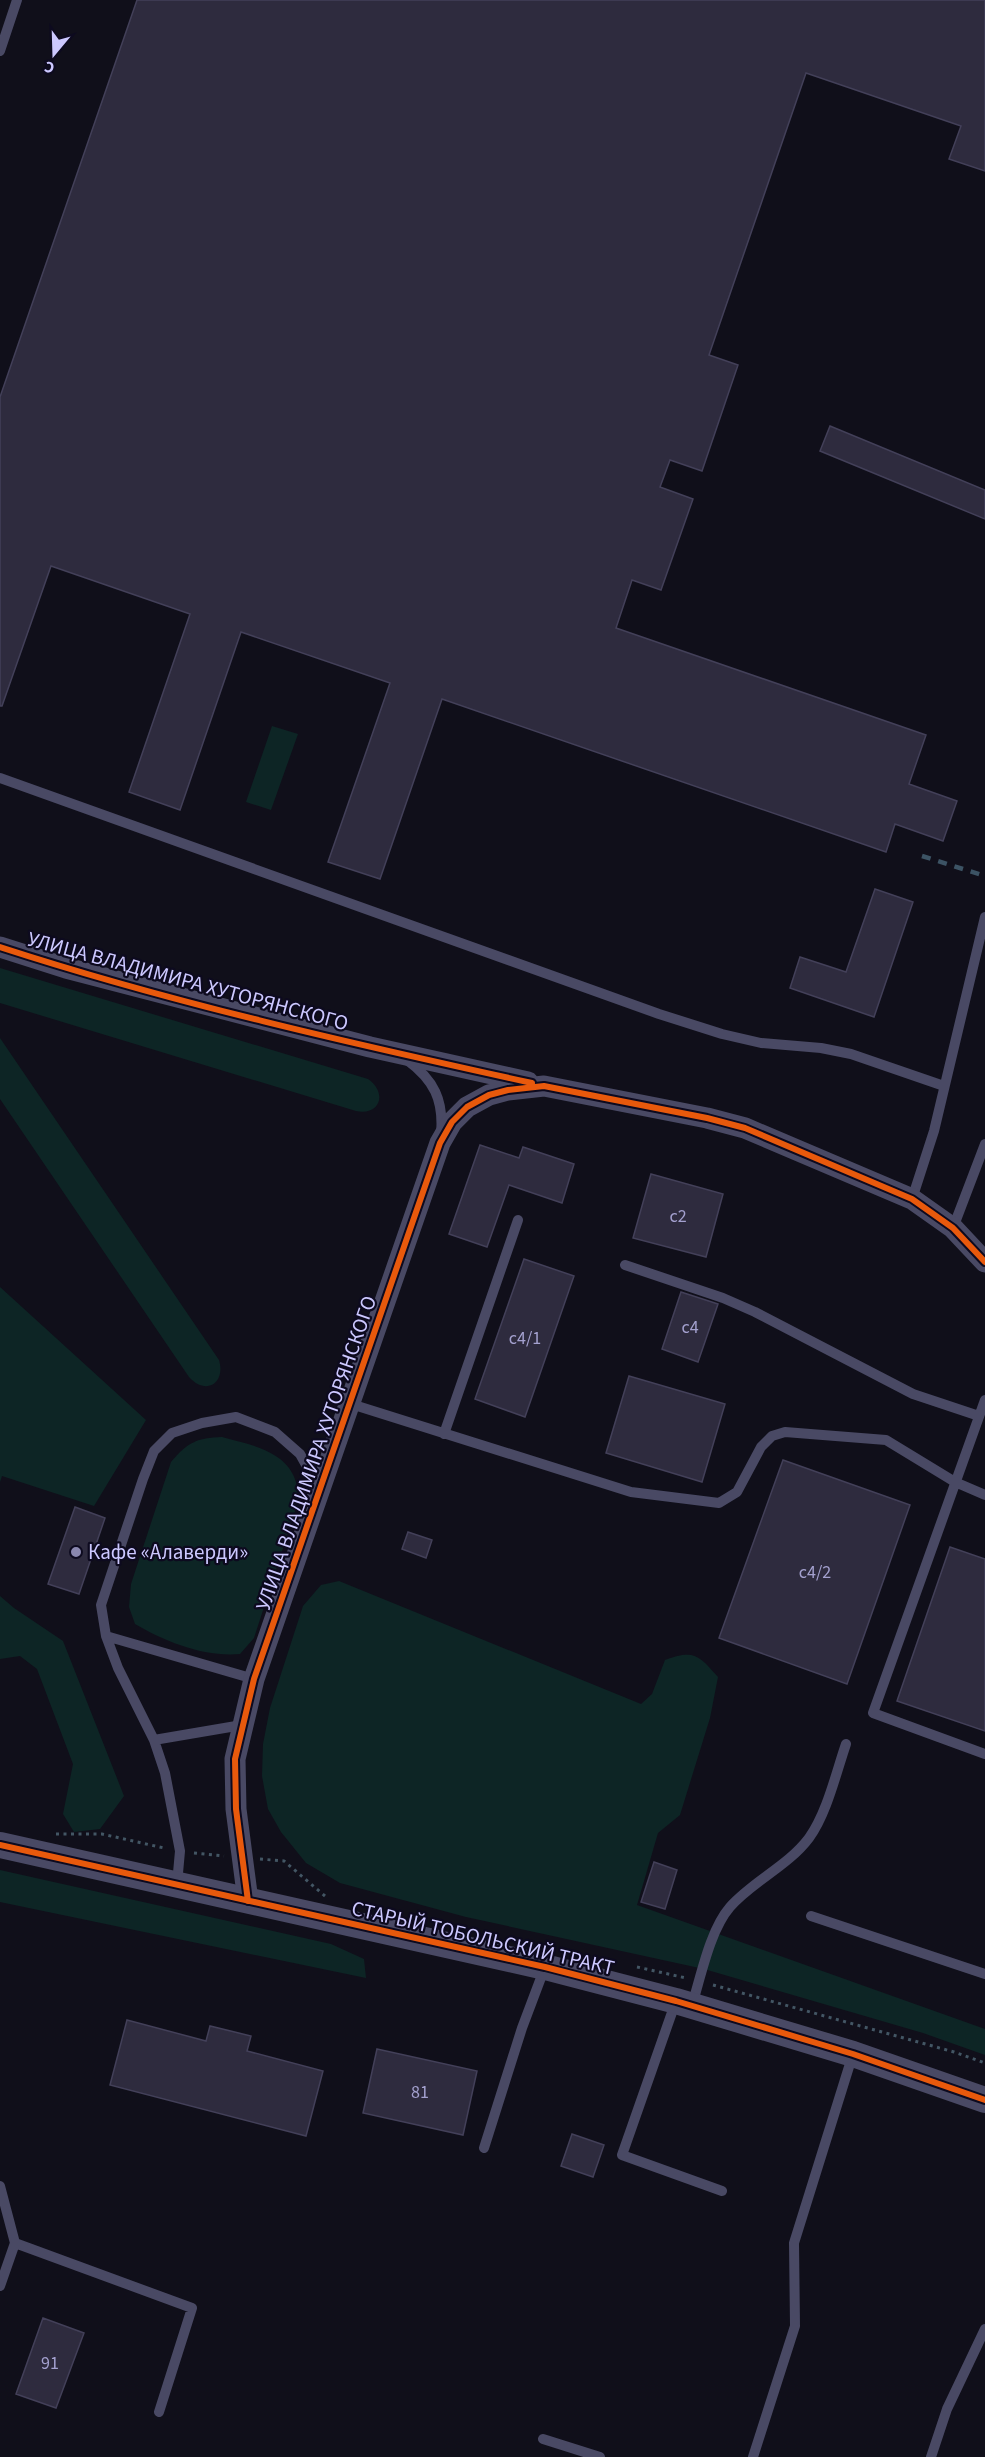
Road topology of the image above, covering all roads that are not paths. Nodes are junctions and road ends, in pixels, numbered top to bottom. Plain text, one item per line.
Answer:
1 (17, 0) edge
2 (0, 51) edge
3 (0, 778) edge
4 (985, 916) edge
5 (0, 947) edge
6 (980, 959) edge
7 (399, 1054) junction
8 (544, 1086) junction
9 (944, 1086) junction
10 (440, 1143) junction
11 (985, 1144) edge
12 (912, 1199) junction
13 (518, 1220) dead end
14 (952, 1228) junction
15 (985, 1262) edge
16 (625, 1265) dead end
17 (985, 1400) edge
18 (351, 1404) junction
19 (979, 1416) junction
20 (444, 1434) junction
21 (955, 1482) junction
22 (321, 1491) junction
23 (985, 1496) edge
24 (106, 1636) junction
25 (254, 1679) junction
26 (242, 1725) junction
27 (154, 1740) junction
28 (846, 1744) dead end
29 (985, 1754) edge
30 (0, 1845) edge
31 (177, 1885) junction
32 (248, 1901) junction
33 (811, 1916) dead end
34 (545, 1967) junction
35 (985, 1974) edge
36 (684, 2003) junction
37 (854, 2054) junction
38 (985, 2102) edge
39 (484, 2148) dead end
40 (0, 2186) edge
41 (722, 2192) dead end
42 (15, 2243) junction
43 (0, 2286) edge
44 (985, 2329) edge
45 (159, 2412) dead end
46 (543, 2439) dead end
47 (600, 2457) edge
48 (753, 2457) edge
49 (931, 2457) edge

1 - 2 lane
3 - 9 lane
4 - 6 lane
5 - 7 street, УЛИЦА ВЛАДИМИРА ХУТОРЯНСКОГО
6 - 9 lane
7 - 8 street, УЛИЦА ВЛАДИМИРА ХУТОРЯНСКОГО
7 - 10 lane
8 - 10 street, УЛИЦА ВЛАДИМИРА ХУТОРЯНСКОГО
8 - 12 street, УЛИЦА ВЛАДИМИРА ХУТОРЯНСКОГО
9 - 12 lane
10 - 18 street, УЛИЦА ВЛАДИМИРА ХУТОРЯНСКОГО
11 - 14 lane
12 - 14 street, УЛИЦА ВЛАДИМИРА ХУТОРЯНСКОГО
13 - 20 lane
14 - 15 street, УЛИЦА ВЛАДИМИРА ХУТОРЯНСКОГО
16 - 19 lane
17 - 19 lane
18 - 20 lane
18 - 22 street, УЛИЦА ВЛАДИМИРА ХУТОРЯНСКОГО
19 - 21 lane
20 - 21 lane
21 - 23 lane
21 - 29 lane
22 - 24 lane
22 - 25 street, УЛИЦА ВЛАДИМИРА ХУТОРЯНСКОГО
24 - 25 lane
24 - 27 lane
25 - 26 street, УЛИЦА ВЛАДИМИРА ХУТОРЯНСКОГО
26 - 27 lane
26 - 32 street, УЛИЦА ВЛАДИМИРА ХУТОРЯНСКОГО
27 - 31 lane
28 - 36 lane
30 - 31 street, СТАРЫЙ ТОБОЛЬСКИЙ ТРАКТ
31 - 32 street, СТАРЫЙ ТОБОЛЬСКИЙ ТРАКТ
32 - 34 street, СТАРЫЙ ТОБОЛЬСКИЙ ТРАКТ
33 - 35 lane
34 - 36 street, СТАРЫЙ ТОБОЛЬСКИЙ ТРАКТ
34 - 39 lane
36 - 37 street, СТАРЫЙ ТОБОЛЬСКИЙ ТРАКТ
36 - 41 lane
37 - 38 street, СТАРЫЙ ТОБОЛЬСКИЙ ТРАКТ
37 - 48 lane
40 - 42 lane
42 - 43 lane
42 - 45 lane
44 - 49 lane
46 - 47 lane

